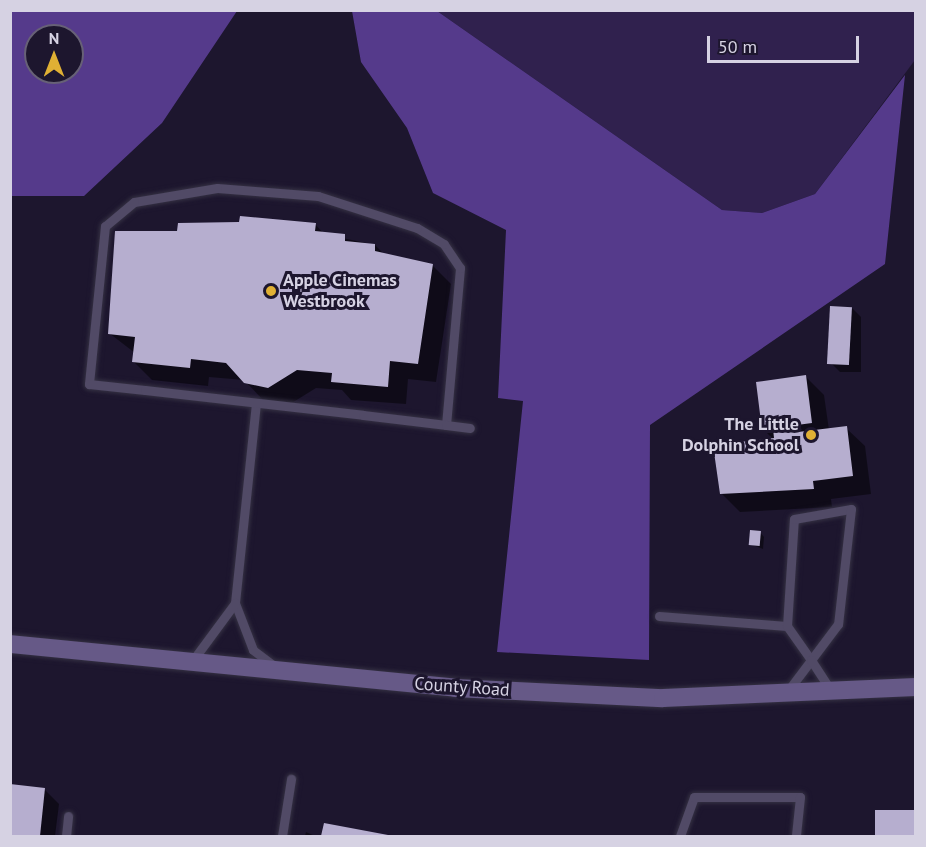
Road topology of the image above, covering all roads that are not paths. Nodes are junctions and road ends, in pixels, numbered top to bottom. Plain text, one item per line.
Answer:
1 (256, 403) junction
2 (446, 425) junction
3 (470, 428) dead end
4 (235, 603) junction
5 (659, 616) dead end
6 (787, 626) junction
7 (10, 644) edge
8 (193, 660) junction
9 (811, 660) junction
10 (279, 670) junction
11 (915, 687) edge
12 (831, 691) junction
13 (786, 693) junction
14 (291, 779) dead end
15 (68, 816) dead end
16 (66, 837) edge
17 (282, 837) edge
18 (680, 837) edge
19 (796, 837) edge

1 - 2 lane
1 - 2 lane
1 - 4 lane
2 - 3 lane
4 - 8 lane
4 - 10 lane
5 - 6 lane
6 - 9 lane
6 - 9 lane
7 - 8 main road, County Road
8 - 10 main road, County Road
9 - 12 lane
9 - 13 lane
10 - 13 main road, County Road
11 - 12 main road, County Road
12 - 13 main road, County Road
14 - 17 lane
15 - 16 lane
18 - 19 lane

